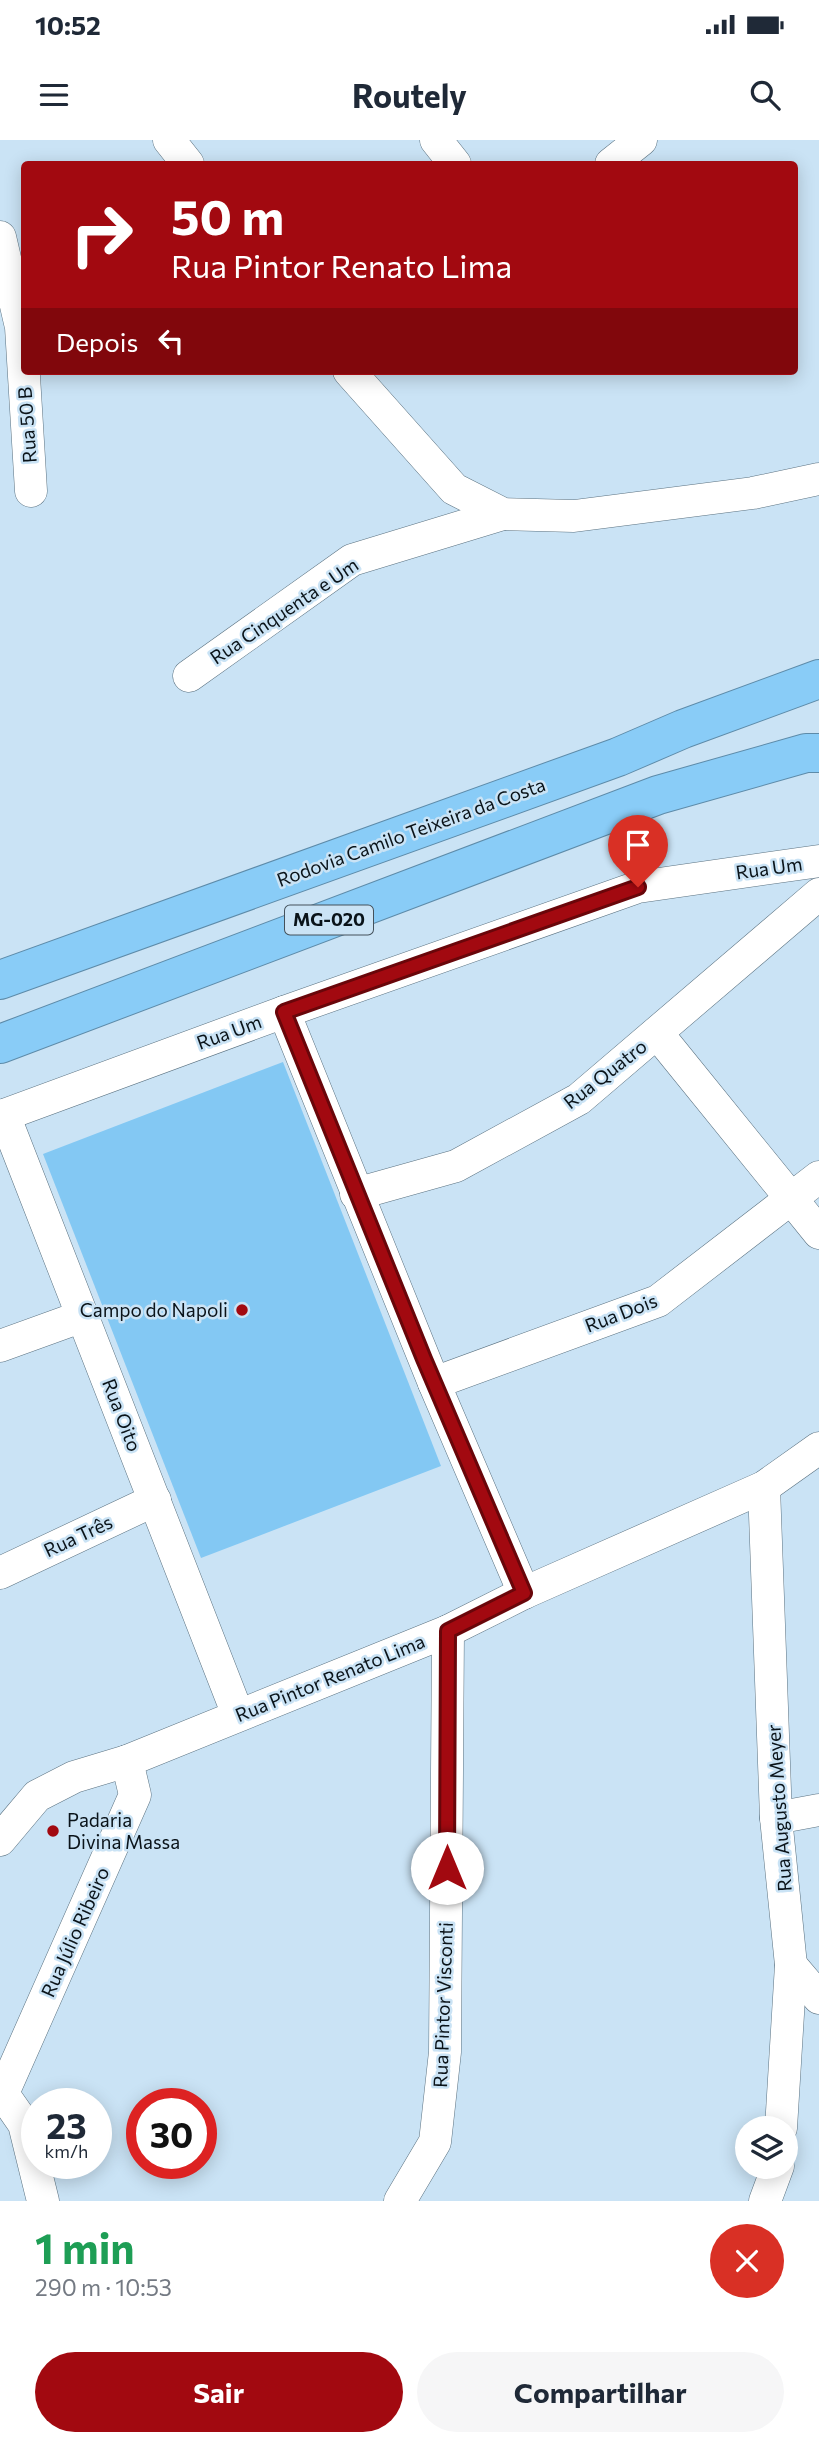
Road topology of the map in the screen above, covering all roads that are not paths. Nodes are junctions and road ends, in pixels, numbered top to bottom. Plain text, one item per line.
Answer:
1 (169, 140) edge
2 (436, 140) edge
3 (641, 140) edge
4 (186, 161) edge
5 (453, 161) edge
6 (615, 161) edge
7 (0, 237) edge
8 (21, 342) edge
9 (23, 375) edge
10 (356, 375) edge
11 (819, 479) edge
12 (31, 491) dead end
13 (503, 514) junction
14 (189, 676) dead end
15 (819, 679) edge
16 (819, 753) edge
17 (819, 861) edge
18 (819, 894) edge
19 (0, 980) edge
20 (284, 1012) junction
21 (657, 1033) junction
22 (0, 1044) edge
23 (2, 1118) edge
24 (819, 1177) edge
25 (356, 1194) junction
26 (790, 1200) junction
27 (819, 1233) edge
28 (83, 1316) junction
29 (0, 1346) edge
30 (434, 1382) junction
31 (819, 1448) edge
32 (764, 1487) junction
33 (155, 1500) junction
34 (0, 1573) edge
35 (524, 1593) junction
36 (448, 1631) junction
37 (238, 1715) junction
38 (127, 1761) junction
39 (819, 1810) edge
40 (776, 1818) junction
41 (0, 1840) edge
42 (791, 1965) junction
43 (819, 1998) edge
44 (1, 2097) edge
45 (782, 2116) edge
46 (773, 2179) edge
47 (43, 2201) edge
48 (400, 2201) edge
49 (765, 2201) edge

1 - 4 street
2 - 5 street
3 - 6 street
7 - 8 street, Rua 50 B
9 - 12 street, Rua 50 B
10 - 13 street, Rua Cinquenta e Um
11 - 13 street, Rua Cinquenta e Um
13 - 14 street, Rua Cinquenta e Um
15 - 19 highway, Rodovia Camilo Teixeira da Costa / MG-020
16 - 22 highway, MG-020
17 - 20 street, Rua Um
18 - 21 street, Rua Quatro
20 - 23 street, Rua Um
20 - 25 street
21 - 25 street, Rua Quatro
21 - 26 street
23 - 28 street, Rua Oito
24 - 26 street, Rua Dois
25 - 30 street
26 - 27 street
26 - 30 street, Rua Dois
28 - 29 street
28 - 33 street, Rua Oito
30 - 35 street
31 - 32 street, Rua Pintor Renato Lima
32 - 35 street, Rua Pintor Renato Lima
32 - 40 street, Rua Augusto Meyer
33 - 34 street, Rua Três
33 - 37 street, Rua Oito
35 - 36 street, Rua Pintor Renato Lima
36 - 37 street, Rua Pintor Renato Lima
36 - 48 street, Rua Pintor Visconti
37 - 38 street, Rua Pintor Renato Lima
38 - 41 street, Rua Pintor Renato Lima
38 - 44 street, Rua Júlio Ribeiro
39 - 40 street
40 - 42 street, Rua Augusto Meyer
42 - 43 street
42 - 45 street, Rua Augusto Meyer
44 - 47 street
46 - 49 street

